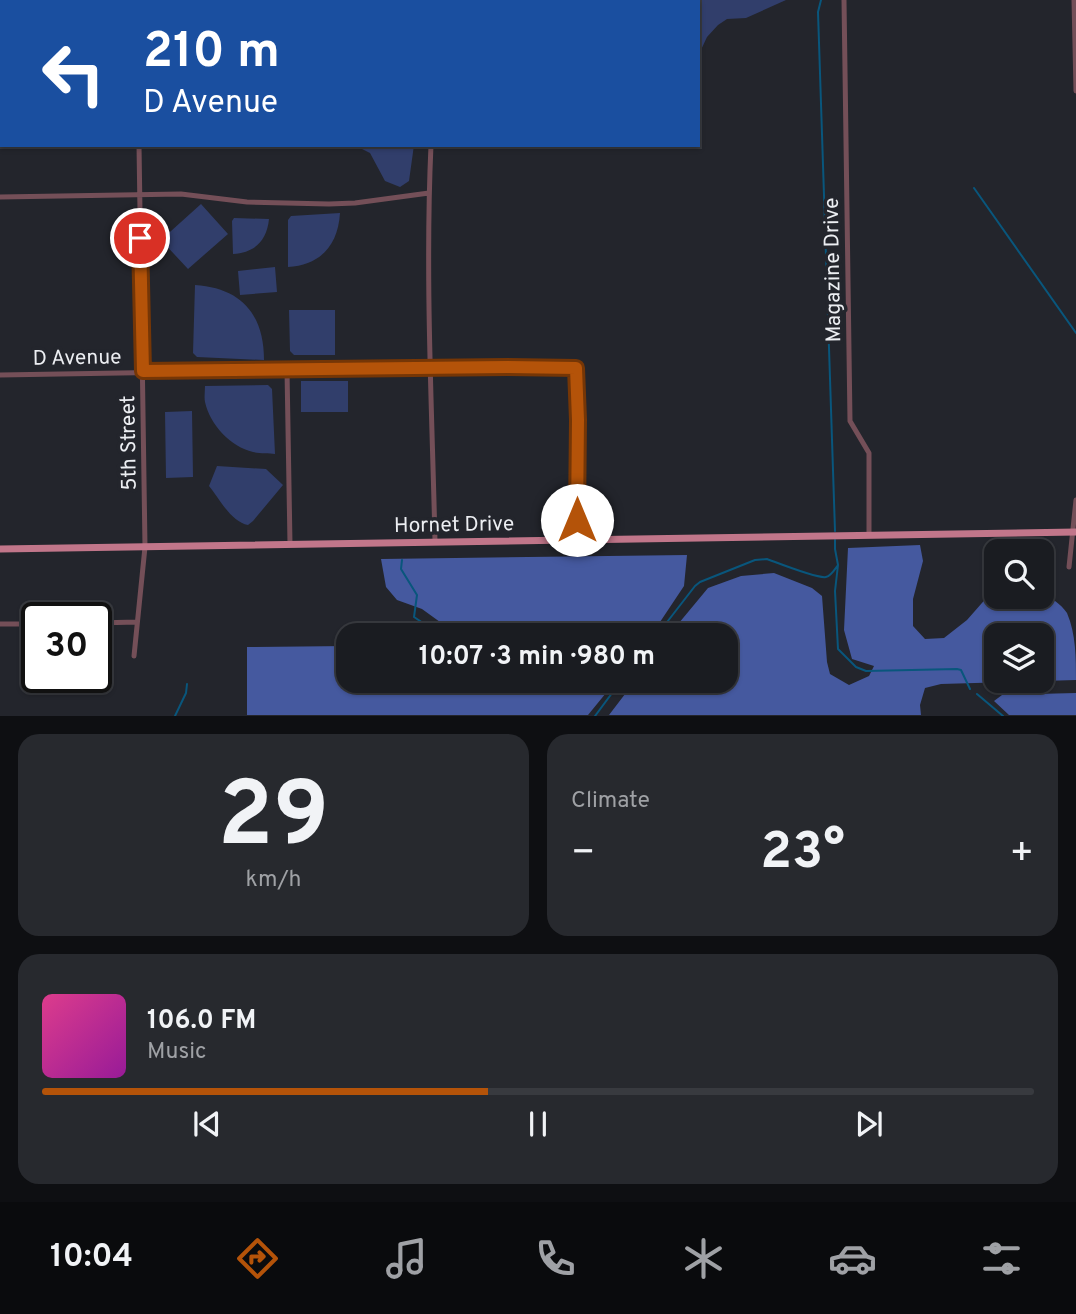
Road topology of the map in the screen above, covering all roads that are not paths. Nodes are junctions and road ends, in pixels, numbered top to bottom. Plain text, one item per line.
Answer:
1 (844, 0) edge
2 (1074, 0) edge
3 (1076, 91) edge
4 (139, 147) edge
5 (431, 147) edge
6 (429, 193) junction
7 (139, 195) junction
8 (0, 197) edge
9 (430, 368) junction
10 (287, 370) junction
11 (143, 371) junction
12 (0, 375) edge
13 (1076, 500) edge
14 (1074, 533) edge
15 (869, 535) junction
16 (577, 540) junction
17 (436, 541) junction
18 (290, 544) junction
19 (145, 547) junction
20 (0, 549) edge
21 (1069, 567) dead end
22 (137, 622) junction
23 (112, 623) edge
24 (0, 624) edge
25 (21, 624) edge
26 (134, 656) dead end

1 - 15 street, Magazine Drive
2 - 3 street
4 - 7 street, 5th Street
5 - 6 street
6 - 7 street
6 - 9 street
7 - 8 street
7 - 11 street, 5th Street
9 - 10 street, D Avenue
9 - 16 street, D Avenue
9 - 17 street
10 - 11 street, D Avenue
10 - 18 street
11 - 12 street, D Avenue
11 - 19 street, 5th Street
13 - 14 street
14 - 15 main road, Hornet Drive
14 - 21 street
15 - 16 main road, Hornet Drive
16 - 17 main road, Hornet Drive
17 - 18 main road, Hornet Drive
18 - 19 main road, Hornet Drive
19 - 20 main road, Hornet Drive
19 - 22 street, 5th Street
22 - 23 street
22 - 26 street, 5th Street
24 - 25 street

